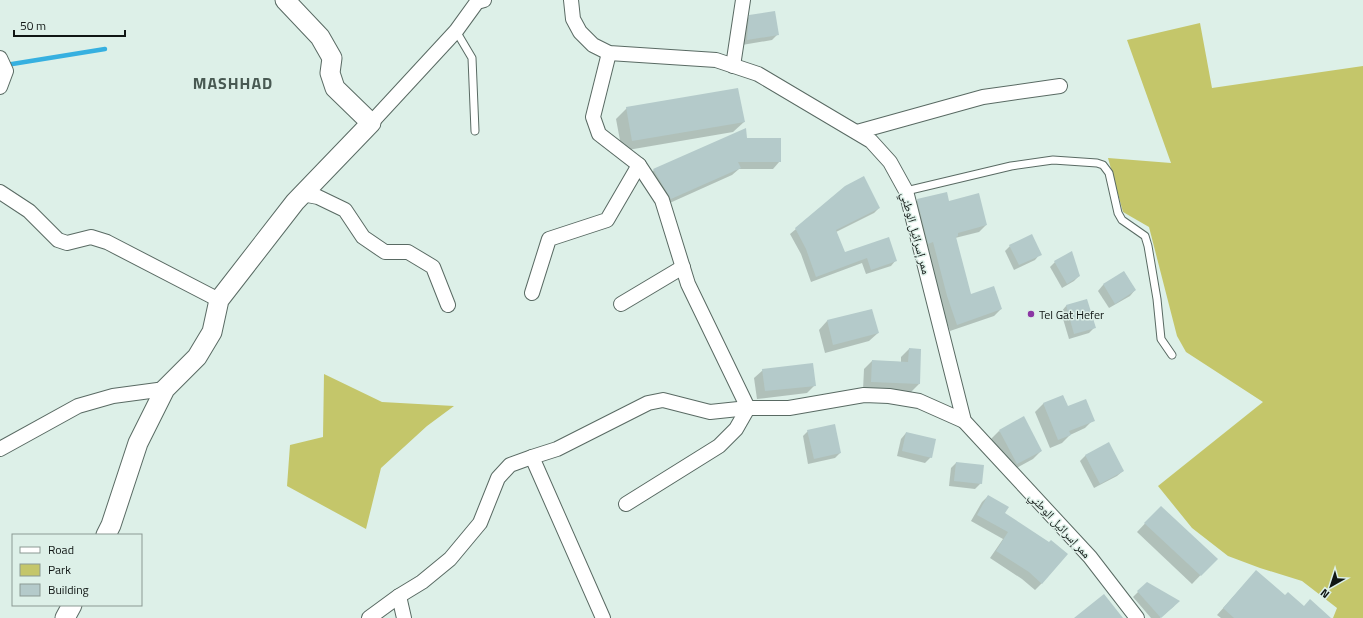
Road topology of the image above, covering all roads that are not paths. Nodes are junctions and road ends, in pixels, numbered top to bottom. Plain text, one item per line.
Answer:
1 (285, 0) edge
2 (484, 0) edge
3 (571, 0) edge
4 (743, 0) edge
5 (456, 31) junction
6 (609, 53) junction
7 (0, 58) edge
8 (733, 66) junction
9 (1060, 86) dead end
10 (0, 87) edge
11 (371, 124) junction
12 (476, 131) dead end
13 (857, 132) junction
14 (639, 165) junction
15 (906, 191) junction
16 (0, 192) edge
17 (302, 194) junction
18 (683, 268) junction
19 (532, 293) dead end
20 (219, 300) junction
21 (622, 304) dead end
22 (448, 305) dead end
23 (1172, 355) dead end
24 (165, 389) junction
25 (748, 408) junction
26 (964, 421) junction
27 (0, 449) edge
28 (532, 457) junction
29 (626, 504) dead end
30 (106, 534) edge
31 (399, 596) junction
32 (71, 606) edge
33 (65, 618) edge
34 (369, 618) edge
35 (404, 618) edge
36 (603, 618) edge
37 (1138, 618) edge

1 - 11 street
2 - 5 street
3 - 6 street, ممر إسرائيل الوطني
4 - 8 street
5 - 11 street
5 - 12 lane
6 - 8 street, ممر إسرائيل الوطني
6 - 14 street
7 - 10 street
8 - 13 street, ممر إسرائيل الوطني
9 - 13 street
11 - 17 street
13 - 15 street, ممر إسرائيل الوطني
14 - 18 street
14 - 19 street
15 - 23 lane
15 - 26 street, ممر إسرائيل الوطني
16 - 20 street
17 - 20 street
17 - 22 street
18 - 21 street
18 - 25 street
20 - 24 street
24 - 27 street
24 - 30 street
25 - 26 street
25 - 28 street
25 - 29 street
26 - 37 street, ممر إسرائيل الوطني
28 - 31 street
28 - 36 street
31 - 34 street
31 - 35 street
32 - 33 street

